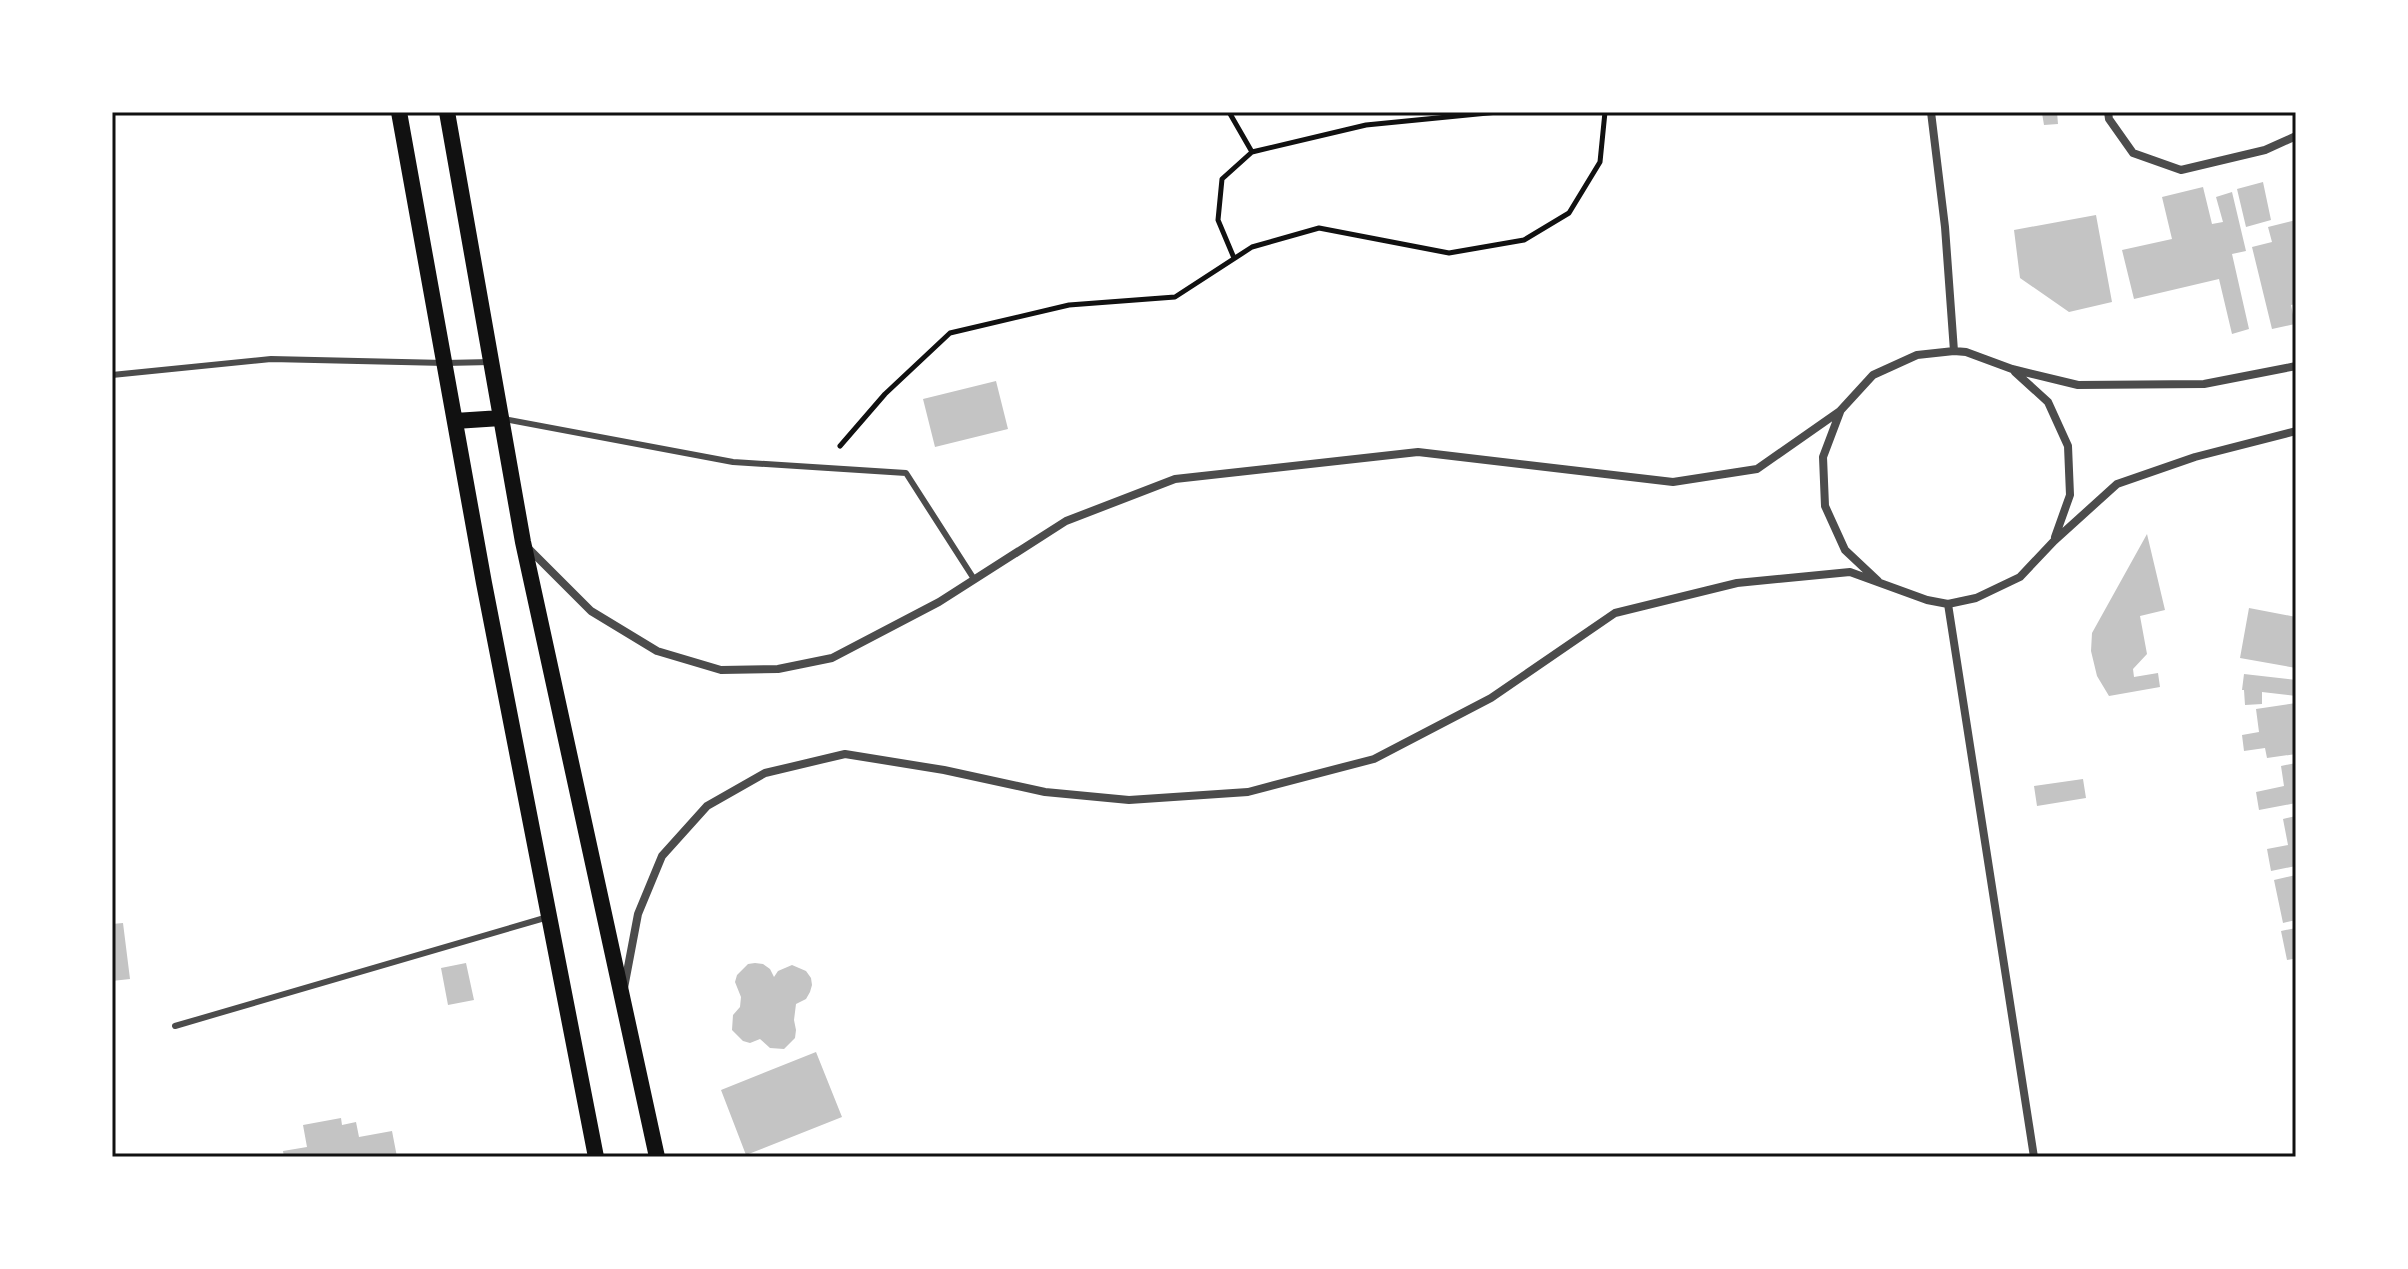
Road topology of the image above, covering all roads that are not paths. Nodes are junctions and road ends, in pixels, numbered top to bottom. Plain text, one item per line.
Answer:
1 (399, 112) edge
2 (447, 112) edge
3 (1931, 112) edge
4 (2108, 112) edge
5 (2296, 136) edge
6 (1954, 351) junction
7 (491, 362) junction
8 (445, 363) junction
9 (2296, 366) edge
10 (2012, 369) junction
11 (112, 375) edge
12 (1840, 411) junction
13 (501, 418) junction
14 (455, 421) junction
15 (2296, 431) edge
16 (2054, 541) junction
17 (523, 542) junction
18 (974, 579) junction
19 (1881, 584) junction
20 (1948, 604) junction
21 (550, 917) junction
22 (623, 993) junction
23 (175, 1026) dead end
24 (596, 1157) edge
25 (657, 1157) edge
26 (2034, 1157) edge

1 - 8 main road
2 - 7 main road
3 - 6 street
4 - 5 street
6 - 10 street
6 - 12 street
7 - 8 lane
7 - 13 main road
8 - 11 lane
8 - 14 main road
9 - 10 street
10 - 16 street
12 - 18 street
12 - 19 street
13 - 14 main road
13 - 17 main road
13 - 18 lane
14 - 21 main road
15 - 16 street
16 - 20 street
17 - 18 street
17 - 22 main road
19 - 20 street
19 - 22 street
20 - 26 street
21 - 23 lane
21 - 24 main road
22 - 25 main road

